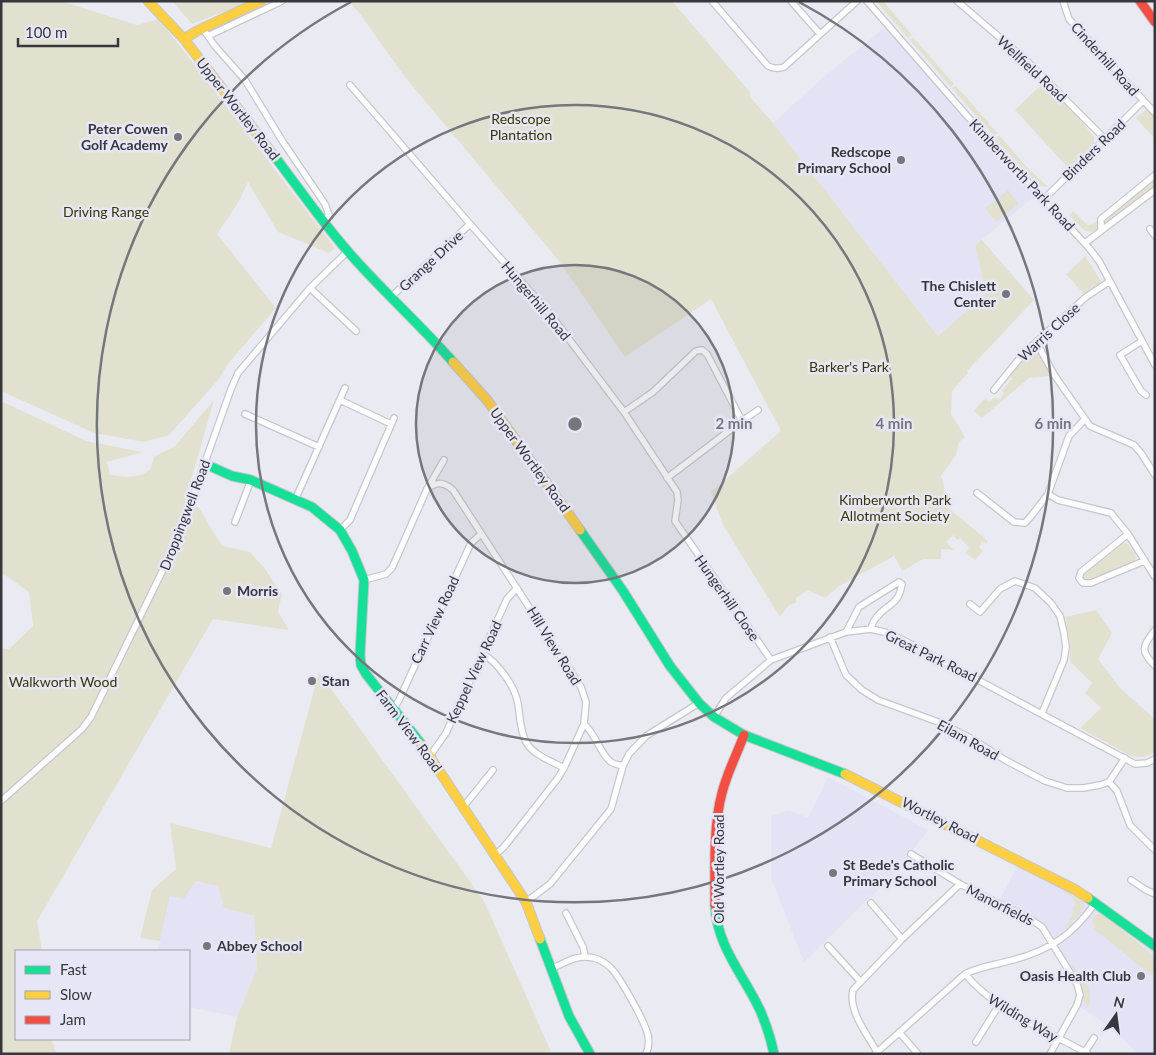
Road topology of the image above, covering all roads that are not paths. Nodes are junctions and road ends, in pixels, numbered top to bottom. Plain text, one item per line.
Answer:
1 (148, 1) edge
2 (261, 1) edge
3 (282, 1) edge
4 (712, 1) edge
5 (791, 1) edge
6 (857, 1) edge
7 (867, 1) edge
8 (957, 1) edge
9 (1063, 1) edge
10 (1140, 1) edge
11 (1155, 22) edge
12 (205, 32) junction
13 (820, 34) junction
14 (184, 39) junction
15 (350, 85) dead end
16 (1144, 101) junction
17 (1155, 113) edge
18 (1105, 139) junction
19 (1155, 175) edge
20 (1155, 190) edge
21 (1044, 199) junction
22 (324, 221) junction
23 (470, 224) junction
24 (1150, 229) dead end
25 (1101, 231) junction
26 (1155, 236) edge
27 (1085, 243) junction
28 (348, 251) junction
29 (1110, 281) junction
30 (310, 288) junction
31 (391, 297) junction
32 (356, 331) dead end
33 (1036, 342) junction
34 (1142, 342) junction
35 (1155, 365) edge
36 (345, 388) dead end
37 (994, 390) dead end
38 (1146, 395) dead end
39 (340, 400) junction
40 (758, 410) dead end
41 (624, 412) junction
42 (245, 414) dead end
43 (1084, 420) junction
44 (742, 421) junction
45 (318, 447) junction
46 (444, 460) dead end
47 (205, 464) junction
48 (1155, 475) edge
49 (667, 478) junction
50 (251, 480) junction
51 (427, 489) junction
52 (977, 493) dead end
53 (1048, 494) junction
54 (295, 500) junction
55 (235, 522) dead end
56 (340, 530) junction
57 (481, 534) junction
58 (1128, 534) junction
59 (684, 536) joint
60 (1144, 561) junction
61 (1155, 577) edge
62 (364, 580) junction
63 (518, 588) junction
64 (970, 604) dead end
65 (871, 629) junction
66 (1155, 630) edge
67 (846, 632) junction
68 (830, 636) junction
69 (483, 654) junction
70 (771, 660) junction
71 (1155, 666) edge
72 (699, 703) junction
73 (393, 710) junction
74 (1042, 713) junction
75 (714, 717) junction
76 (584, 724) junction
77 (744, 735) junction
78 (430, 756) junction
79 (1125, 758) junction
80 (1155, 759) edge
81 (623, 766) junction
82 (564, 768) junction
83 (493, 770) dead end
84 (1109, 782) junction
85 (1, 801) edge
86 (464, 806) junction
87 (1155, 850) edge
88 (496, 854) junction
89 (911, 854) dead end
90 (1131, 880) dead end
91 (960, 884) junction
92 (1155, 894) edge
93 (526, 902) junction
94 (1096, 902) junction
95 (871, 903) dead end
96 (568, 915) dead end
97 (902, 939) junction
98 (828, 946) dead end
99 (1052, 946) junction
100 (1155, 946) edge
101 (585, 956) junction
102 (551, 969) junction
103 (965, 974) junction
104 (860, 981) junction
105 (999, 1005) junction
106 (899, 1032) junction
107 (1094, 1038) dead end
108 (1058, 1039) junction
109 (976, 1042) dead end
110 (648, 1053) edge
111 (876, 1053) edge
112 (1086, 1053) edge
113 (590, 1054) edge
114 (774, 1054) edge
115 (918, 1054) edge
116 (1050, 1054) edge

1 - 14 main road, Upper Wortley Road
2 - 12 main road
3 - 12 street
4 - 13 street
5 - 13 street
6 - 13 street
7 - 21 street, Kimberworth Park Road
8 - 18 street, Wellfield Road
9 - 16 street, Cinderhill Road
10 - 11 main road
12 - 14 main road
12 - 22 street, Upper Wortley Road
14 - 22 main road, Upper Wortley Road
15 - 23 street, Hungerhill Road
16 - 17 street, Cinderhill Road
16 - 18 street, Binders Road
18 - 21 street, Binders Road
19 - 25 street
20 - 25 street
21 - 27 street, Kimberworth Park Road
22 - 28 main road, Upper Wortley Road
23 - 31 street, Grange Drive
23 - 41 street, Hungerhill Road
24 - 26 street
25 - 27 street
27 - 29 street, Kimberworth Park Road
28 - 30 street, Droppingwell Road
28 - 31 main road, Upper Wortley Road
29 - 33 street, Warris Close
29 - 34 street, Kimberworth Park Road
30 - 32 street
30 - 47 street, Droppingwell Road
31 - 72 main road, Upper Wortley Road
33 - 37 street, Warris Close
33 - 43 street
34 - 35 street, Kimberworth Park Road
34 - 38 street
36 - 39 street
39 - 45 street
39 - 56 street
40 - 44 street
41 - 44 street
41 - 49 street, Hungerhill Road
42 - 45 street
43 - 48 street
43 - 53 street
44 - 49 street
45 - 54 street
46 - 51 street
47 - 50 main road, Farm View Road
47 - 85 street, Droppingwell Road
49 - 59 street, Hungerhill Road
50 - 54 main road, Farm View Road
50 - 55 street
51 - 57 street, Hill View Road
51 - 62 street
52 - 53 street
53 - 58 street
54 - 56 main road, Farm View Road
56 - 62 main road, Farm View Road
57 - 63 street, Hill View Road
57 - 73 street, Carr View Road
58 - 60 street
58 - 60 street
59 - 70 street, Hungerhill Close
60 - 61 street
62 - 73 main road, Farm View Road
63 - 69 street, Keppel View Road
63 - 76 street, Hill View Road
64 - 74 street
65 - 67 street, Great Park Road
65 - 67 street
65 - 74 street, Great Park Road
66 - 71 street
67 - 68 street, Great Park Road
68 - 70 street, Great Park Road
68 - 84 street, Eilam Road
69 - 78 street, Keppel View Road
69 - 82 street
70 - 75 street, Great Park Road
72 - 75 main road, Upper Wortley Road
72 - 81 street
73 - 78 main road, Farm View Road
74 - 79 street, Great Park Road
75 - 77 main road, Wortley Road
76 - 81 street
76 - 82 street, Hill View Road
77 - 94 main road, Wortley Road
77 - 114 main road, Old Wortley Road
78 - 86 main road, Farm View Road
79 - 80 street, Great Park Road
79 - 84 street
81 - 93 street
82 - 88 street, Hill View Road
83 - 86 street
84 - 87 street
86 - 88 main road, Farm View Road
88 - 93 main road, Farm View Road
89 - 91 street, Manorfields
90 - 92 street
91 - 97 street
91 - 99 street, Manorfields
93 - 102 main road, Farm View Road
94 - 99 street
94 - 100 main road, Wortley Road
95 - 97 street
96 - 101 street
97 - 104 street
98 - 104 street
99 - 103 street
99 - 108 street, Manorfields
101 - 102 street
101 - 110 street
102 - 113 main road, Farm View Road
103 - 105 street, Wilding Way
103 - 106 street
104 - 111 street
105 - 108 street, Wilding Way
105 - 109 street
106 - 111 street
106 - 115 street
107 - 112 street
108 - 112 street, Wilding Way
108 - 116 street, Manorfields

